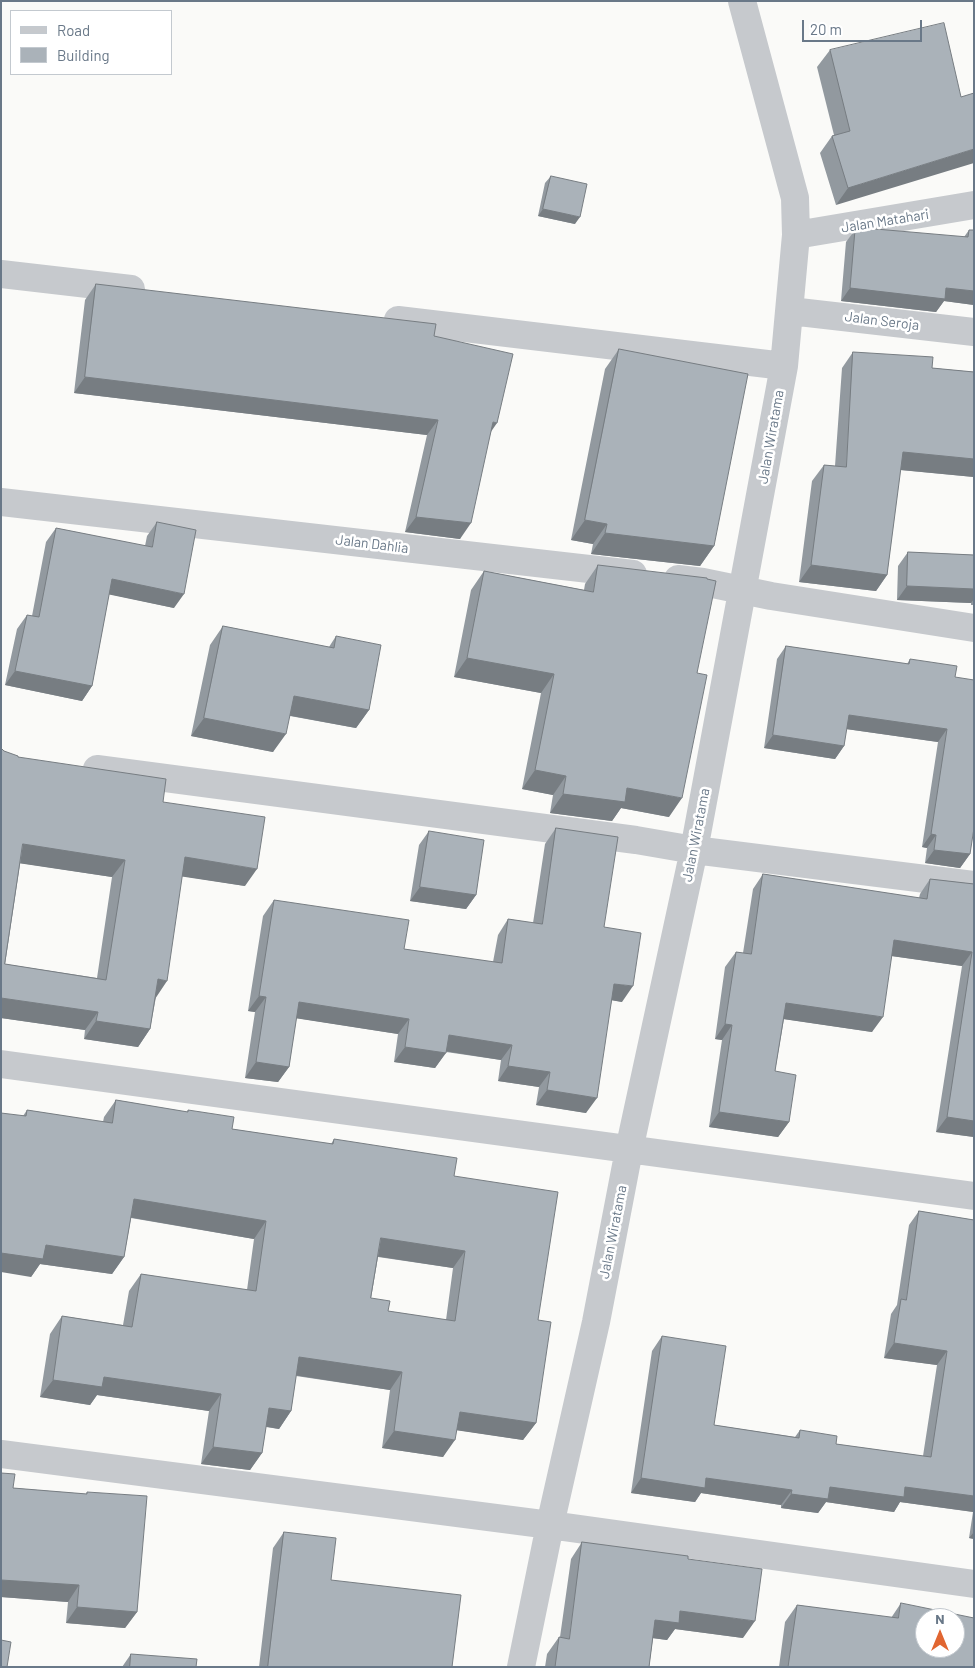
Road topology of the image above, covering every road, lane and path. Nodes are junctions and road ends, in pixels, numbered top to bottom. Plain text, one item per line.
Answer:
1 (742, 1) edge
2 (974, 206) edge
3 (796, 235) junction
4 (1, 274) edge
5 (159, 292) edge
6 (790, 311) junction
7 (375, 318) edge
8 (974, 332) edge
9 (784, 366) junction
10 (1, 502) edge
11 (742, 590) junction
12 (974, 628) edge
13 (70, 766) edge
14 (694, 850) junction
15 (974, 885) edge
16 (1, 1064) edge
17 (629, 1150) junction
18 (974, 1196) edge
19 (1, 1454) edge
20 (550, 1525) junction
21 (974, 1584) edge
22 (521, 1667) edge

1 - 3 street, Jalan Wiratama
2 - 3 street, Jalan Matahari
3 - 6 street, Jalan Wiratama
4 - 5 street
6 - 8 street, Jalan Seroja
6 - 9 street, Jalan Wiratama
7 - 9 street
9 - 11 street, Jalan Wiratama
10 - 11 street, Jalan Dahlia
11 - 12 street, Jalan Dahlia
11 - 14 street, Jalan Wiratama
13 - 14 street
14 - 15 street
14 - 17 street, Jalan Wiratama
16 - 17 street
17 - 18 street
17 - 20 street, Jalan Wiratama
19 - 20 street
20 - 21 street
20 - 22 street, Jalan Wiratama

